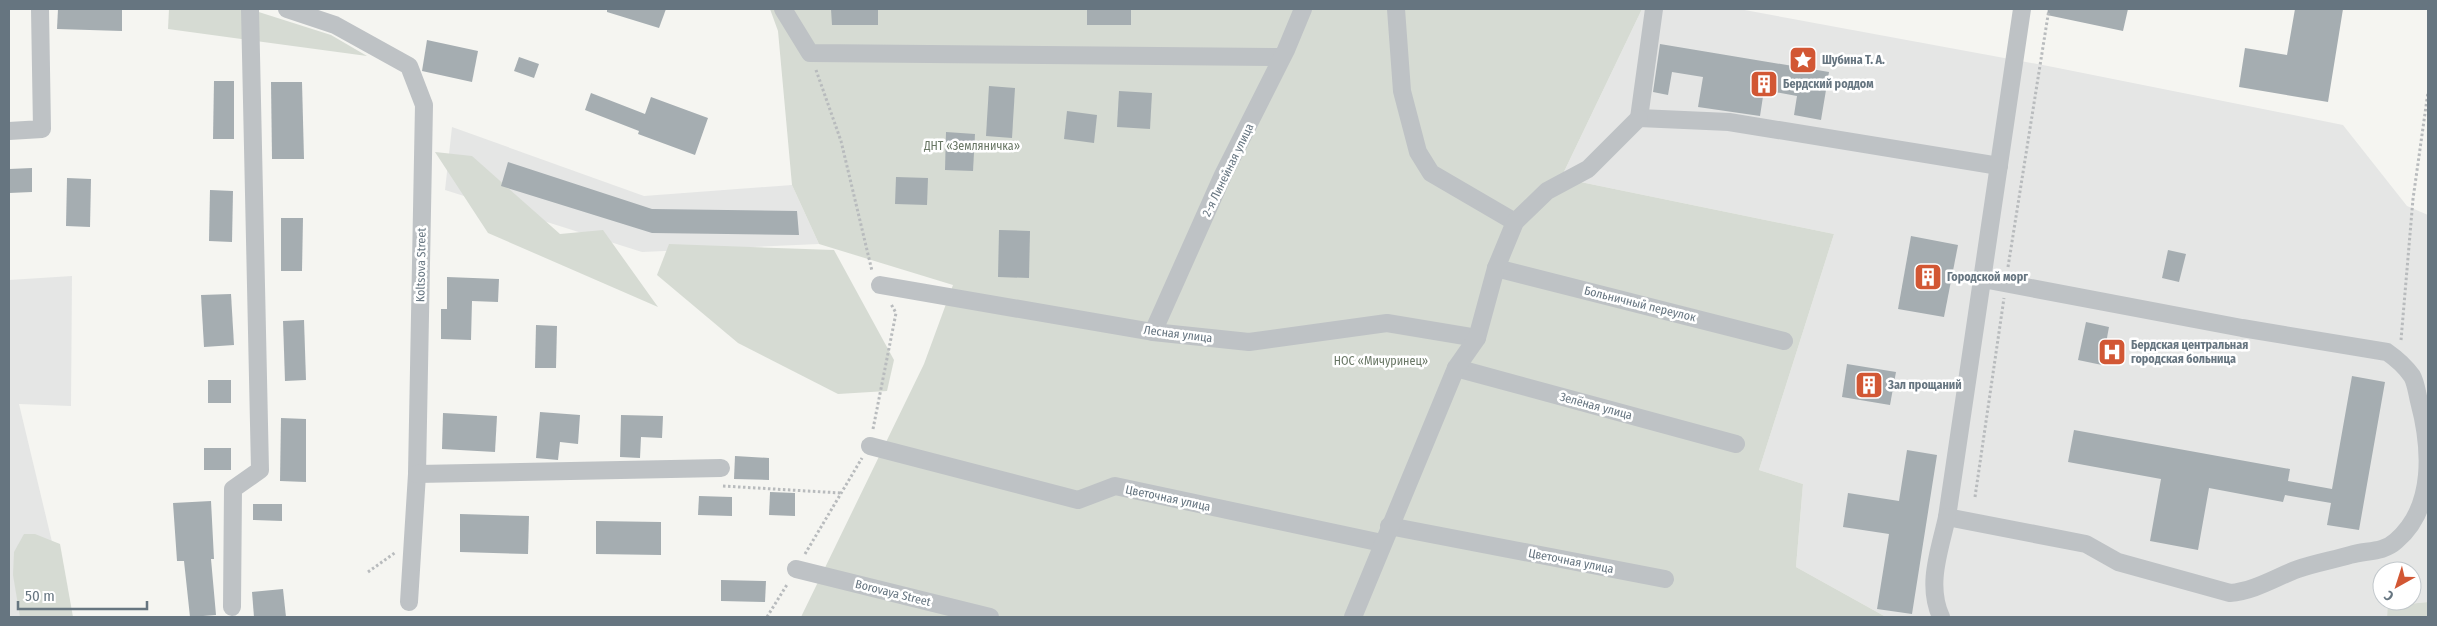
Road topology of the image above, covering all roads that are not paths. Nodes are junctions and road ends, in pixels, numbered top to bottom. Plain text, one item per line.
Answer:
1 (40, 9) edge
2 (250, 9) edge
3 (287, 9) edge
4 (783, 9) edge
5 (1303, 9) edge
6 (1396, 9) edge
7 (1654, 9) edge
8 (2022, 9) edge
9 (1282, 57) junction
10 (1639, 118) junction
11 (9, 131) edge
12 (1999, 166) junction
13 (1515, 222) junction
14 (1496, 268) junction
15 (1982, 279) junction
16 (880, 285) road end
17 (1154, 332) junction
18 (1477, 338) junction
19 (1784, 340) dead end
20 (1456, 368) junction
21 (1736, 444) dead end
22 (870, 446) road end
23 (721, 468) dead end
24 (417, 474) junction
25 (1947, 517) junction
26 (1389, 526) junction
27 (1382, 543) junction
28 (796, 569) road end
29 (1665, 579) dead end
30 (1933, 594) junction
31 (409, 602) dead end
32 (232, 607) dead end
33 (990, 617) edge
34 (1353, 617) edge
35 (1929, 617) edge
36 (1941, 617) edge

1 - 11 street
2 - 32 street
3 - 24 street, Koltsova Street
4 - 9 street
5 - 9 street, 2-я Линейная улица
6 - 13 street
7 - 10 street
8 - 12 street
9 - 17 street, 2-я Линейная улица
10 - 12 street
10 - 13 street
12 - 15 street
13 - 14 street
14 - 18 street
14 - 19 street, Больничный переулок
15 - 25 street
15 - 25 street
16 - 17 street, Лесная улица
17 - 18 street, Лесная улица
18 - 20 street
20 - 21 street, Зелёная улица
20 - 26 street
22 - 27 street, Цветочная улица
23 - 24 street
24 - 31 street, Koltsova Street
25 - 30 street
26 - 27 street
26 - 29 street, Цветочная улица
27 - 34 street
28 - 33 street, Borovaya Street
30 - 35 street
30 - 36 street

